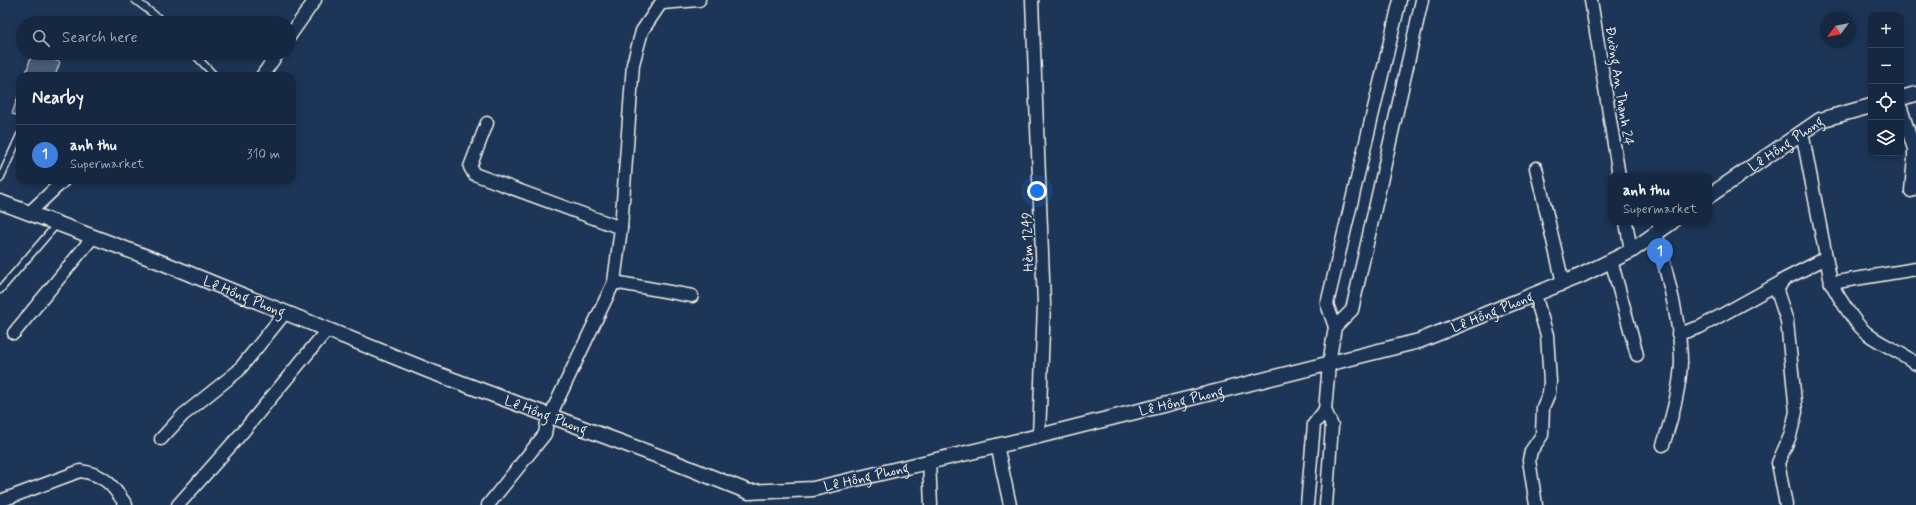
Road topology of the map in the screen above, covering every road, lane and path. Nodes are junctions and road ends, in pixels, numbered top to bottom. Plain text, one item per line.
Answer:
1 (135, 0) edge
2 (315, 0) edge
3 (699, 0) edge
4 (1032, 0) edge
5 (1400, 0) edge
6 (1422, 0) edge
7 (1591, 0) edge
8 (663, 2) edge
9 (156, 16) edge
10 (296, 28) edge
11 (200, 60) edge
12 (273, 60) edge
13 (211, 72) edge
14 (265, 72) edge
15 (1382, 78) junction
16 (1404, 82) junction
17 (1916, 94) edge
18 (1904, 97) edge
19 (1868, 107) edge
20 (1904, 117) edge
21 (487, 124) dead end
22 (1802, 132) junction
23 (16, 144) edge
24 (1536, 168) dead end
25 (1619, 173) edge
26 (0, 178) edge
27 (60, 184) edge
28 (1911, 191) dead end
29 (1712, 194) edge
30 (0, 202) edge
31 (29, 213) junction
32 (57, 224) junction
33 (1627, 225) edge
34 (1668, 225) edge
35 (620, 228) junction
36 (1656, 233) junction
37 (93, 237) junction
38 (1631, 250) junction
39 (1826, 258) junction
40 (1611, 260) junction
41 (1916, 269) edge
42 (1783, 281) junction
43 (614, 282) junction
44 (1563, 283) junction
45 (1831, 283) junction
46 (0, 290) edge
47 (1535, 295) junction
48 (692, 296) dead end
49 (284, 314) junction
50 (1335, 327) junction
51 (327, 330) junction
52 (14, 334) dead end
53 (1678, 334) junction
54 (1637, 355) dead end
55 (1329, 364) junction
56 (1916, 364) edge
57 (1325, 410) junction
58 (551, 416) junction
59 (1039, 436) junction
60 (161, 439) dead end
61 (997, 444) junction
62 (1664, 445) dead end
63 (929, 461) junction
64 (0, 501) edge
65 (126, 505) edge
66 (178, 505) edge
67 (488, 505) edge
68 (931, 505) edge
69 (1010, 505) edge
70 (1307, 505) edge
71 (1326, 505) edge
72 (1536, 505) edge
73 (1786, 505) edge

1 - 9 lane
2 - 10 street
3 - 8 street
4 - 59 street, Hẻm 1249
5 - 15 street
6 - 16 street
7 - 25 street, Đường An Thạnh 24
8 - 35 street
11 - 13 lane
12 - 14 street
15 - 16 street
15 - 50 street
16 - 50 street
17 - 18 street
19 - 22 street, Lê Hồng Phong
20 - 28 street
21 - 35 street
22 - 29 street, Lê Hồng Phong
22 - 39 street
23 - 26 lane
24 - 44 street
27 - 31 street
30 - 31 street, Lê Hồng Phong
31 - 32 street, Lê Hồng Phong
32 - 37 street, Lê Hồng Phong
32 - 46 lane
33 - 38 street
34 - 36 street, Lê Hồng Phong
35 - 43 street
36 - 38 street, Lê Hồng Phong
36 - 53 street
37 - 49 street, Lê Hồng Phong
37 - 52 street
38 - 40 street, Lê Hồng Phong
39 - 42 street
39 - 45 street
40 - 44 street, Lê Hồng Phong
40 - 54 street
41 - 45 street
42 - 53 street
42 - 73 street
43 - 48 street
43 - 58 street
44 - 47 street, Lê Hồng Phong
45 - 56 street
47 - 55 street, Lê Hồng Phong
47 - 72 street
49 - 51 street, Lê Hồng Phong
49 - 60 street
50 - 55 street
51 - 58 street, Lê Hồng Phong
51 - 66 street
53 - 62 street
55 - 57 street
55 - 59 street, Lê Hồng Phong
57 - 70 street
57 - 71 street
58 - 63 street, Lê Hồng Phong
58 - 67 street
59 - 61 street, Lê Hồng Phong
61 - 63 street, Lê Hồng Phong
61 - 69 street
63 - 68 street
64 - 65 street

